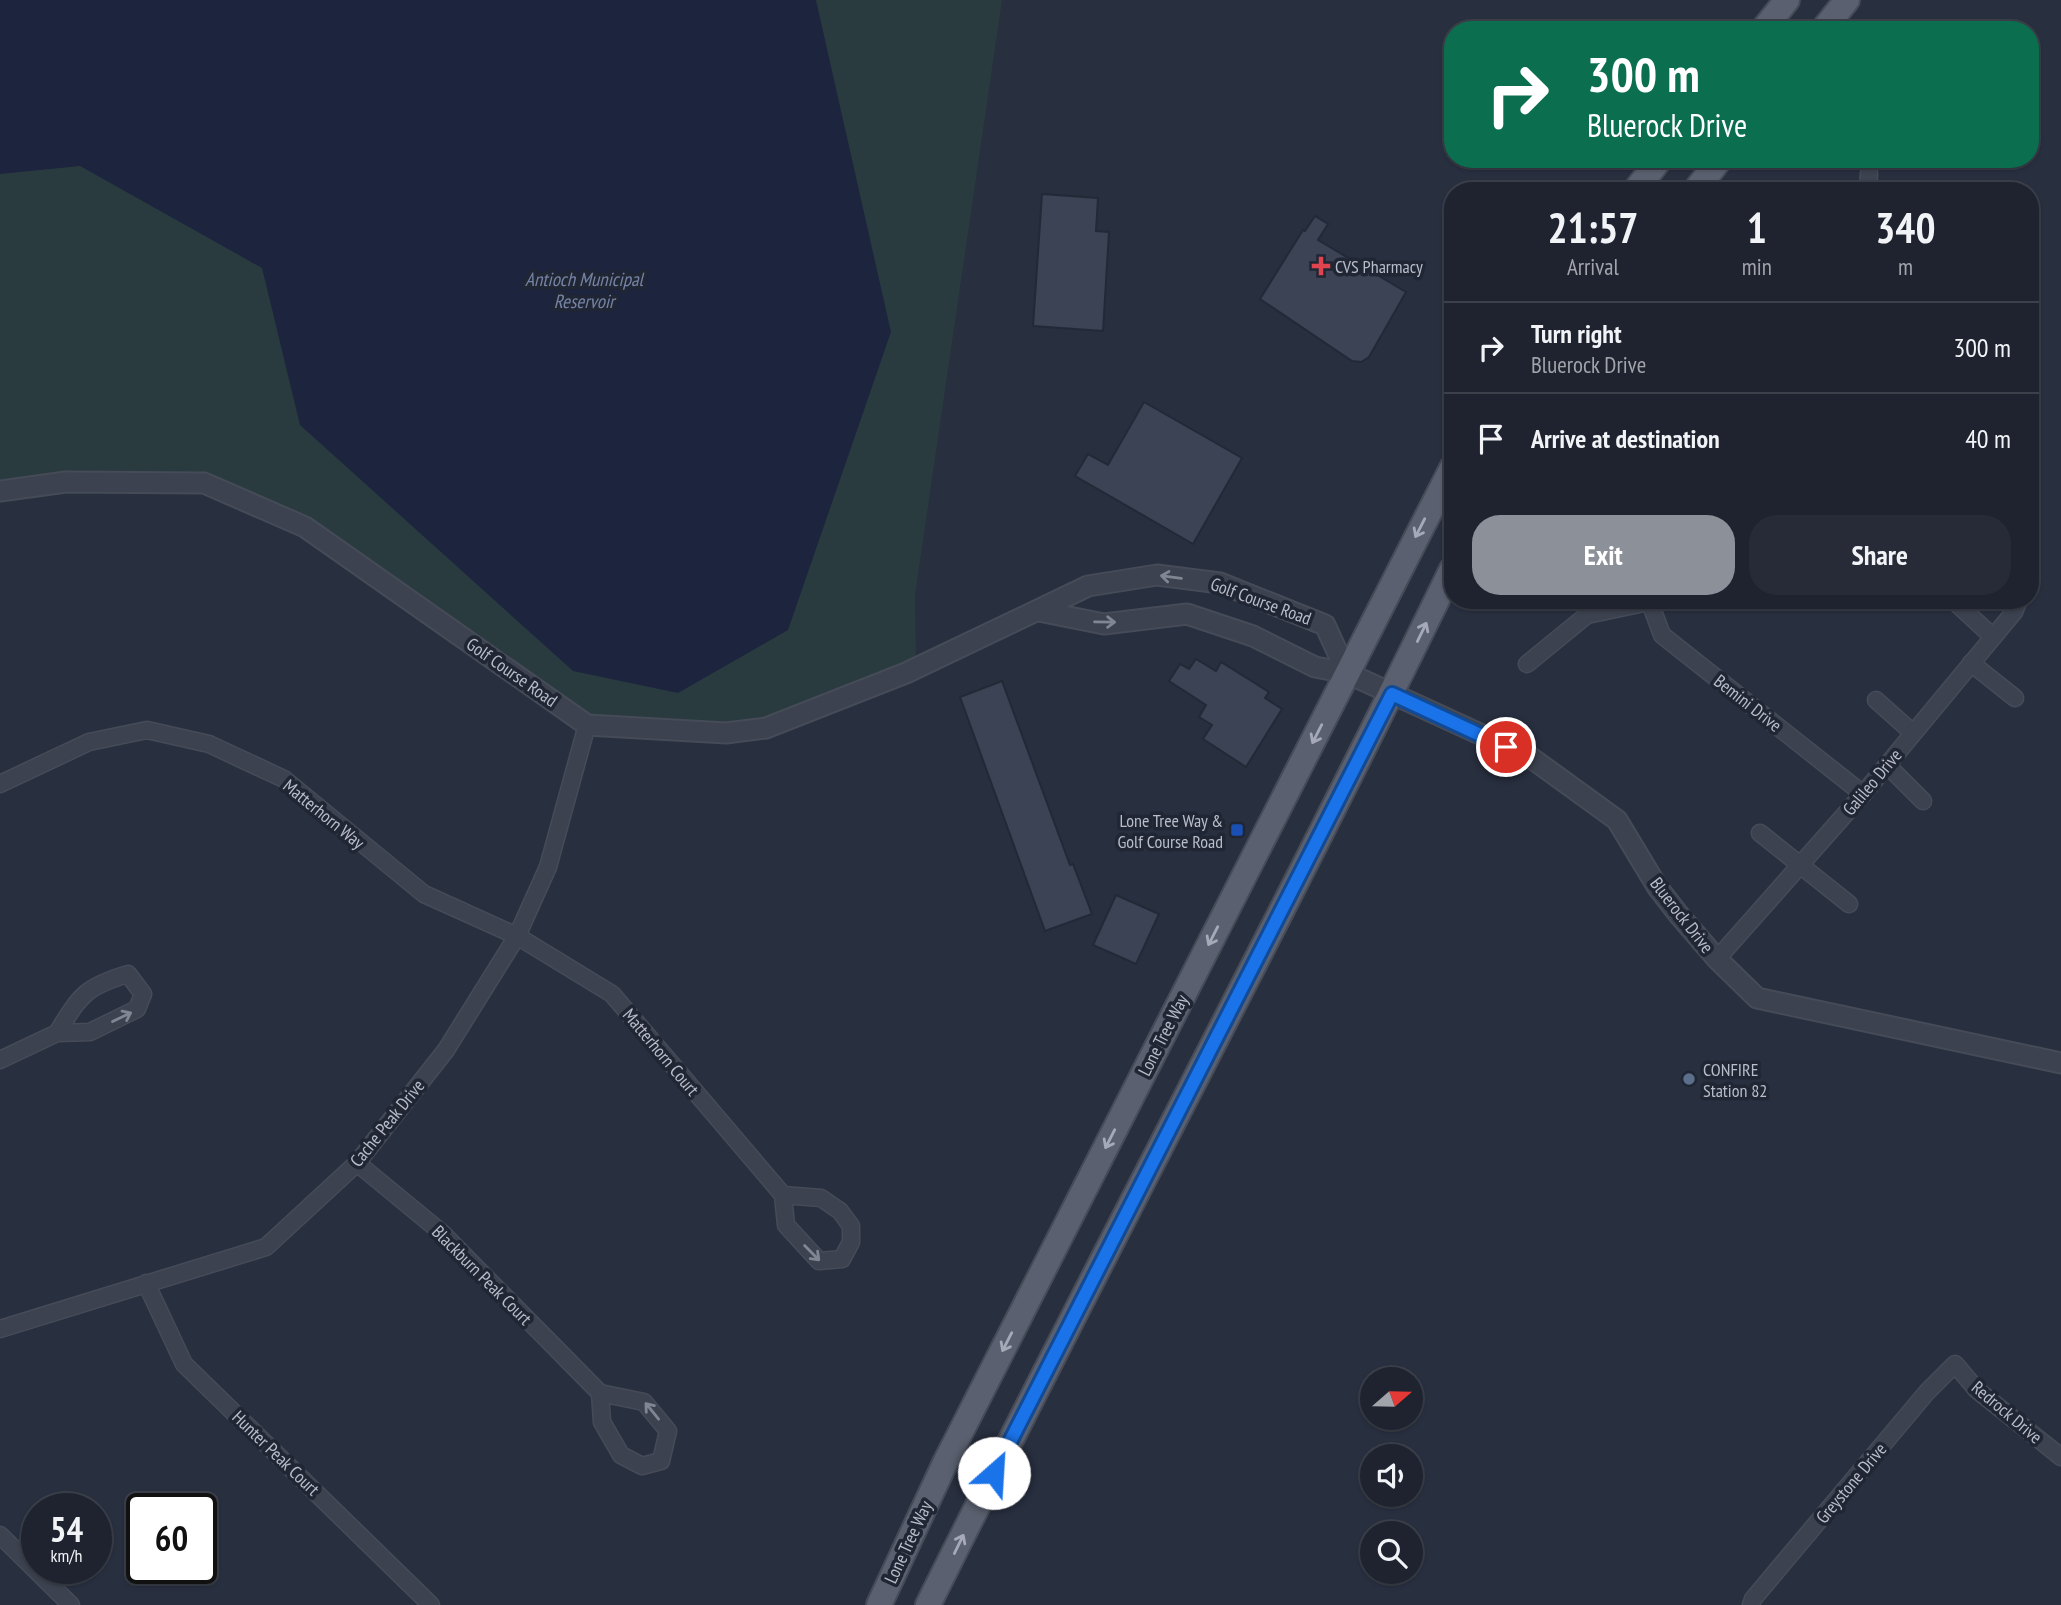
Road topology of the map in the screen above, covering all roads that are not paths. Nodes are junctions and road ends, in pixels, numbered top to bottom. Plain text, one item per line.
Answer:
1 (1787, 0) edge
2 (1847, 0) edge
3 (1770, 21) edge
4 (1830, 21) edge
5 (1653, 168) edge
6 (1713, 168) edge
7 (1869, 173) dead end
8 (1642, 182) edge
9 (1702, 182) edge
10 (1868, 182) edge
11 (1444, 484) edge
12 (0, 491) edge
13 (1444, 586) edge
14 (1614, 609) edge
15 (1652, 609) edge
16 (1963, 609) edge
17 (2015, 609) edge
18 (1039, 611) junction
19 (1993, 637) junction
20 (1971, 663) junction
21 (1527, 664) dead end
22 (1348, 673) junction
23 (1392, 694) junction
24 (2015, 698) dead end
25 (1875, 700) dead end
26 (587, 725) junction
27 (1913, 733) junction
28 (1887, 765) junction
29 (0, 784) edge
30 (1863, 794) junction
31 (1923, 801) dead end
32 (1760, 833) dead end
33 (1802, 864) junction
34 (1849, 904) dead end
35 (517, 936) junction
36 (1717, 959) junction
37 (57, 1033) junction
38 (0, 1060) edge
39 (2061, 1063) edge
40 (357, 1163) junction
41 (783, 1195) junction
42 (146, 1283) junction
43 (0, 1328) edge
44 (1955, 1364) joint
45 (600, 1393) junction
46 (2061, 1457) edge
47 (0, 1535) edge
48 (71, 1605) edge
49 (431, 1605) edge
50 (879, 1605) edge
51 (928, 1605) edge
52 (1751, 1605) edge

1 - 3 main road
2 - 4 main road
5 - 8 main road
6 - 9 main road
7 - 10 street
11 -> 22 main road, Lone Tree Way
12 - 26 street, Golf Course Road
23 -> 13 main road
14 - 21 street
15 - 30 street, Bemini Drive
16 - 19 street
17 - 19 street, Galileo Drive
18 -> 22 street, Golf Course Road
22 -> 18 street, Golf Course Road
18 - 26 street, Golf Course Road
19 - 20 street, Galileo Drive
20 - 24 street
20 - 27 street, Galileo Drive
22 - 23 street, Bluerock Drive
22 -> 50 main road, Lone Tree Way
23 - 36 street, Bluerock Drive
51 -> 23 main road
25 - 27 street
26 - 35 street, Cache Peak Drive
27 - 28 street, Galileo Drive
28 - 30 street, Galileo Drive
28 - 31 street
29 - 35 street, Matterhorn Way
30 - 33 street, Galileo Drive
32 - 33 street
33 - 34 street
33 - 36 street, Galileo Drive
35 - 40 street, Cache Peak Drive
35 - 41 street, Matterhorn Court
36 - 39 street, Bluerock Drive
37 -> 37 street
37 - 38 street
40 - 42 street, Cache Peak Drive
40 - 45 street, Blackburn Peak Court
41 -> 41 street, Matterhorn Court
42 - 43 street, Cache Peak Drive
42 - 49 street, Hunter Peak Court
44 - 46 street, Redrock Drive
44 - 52 street, Greystone Drive
45 -> 45 street
47 - 48 street

